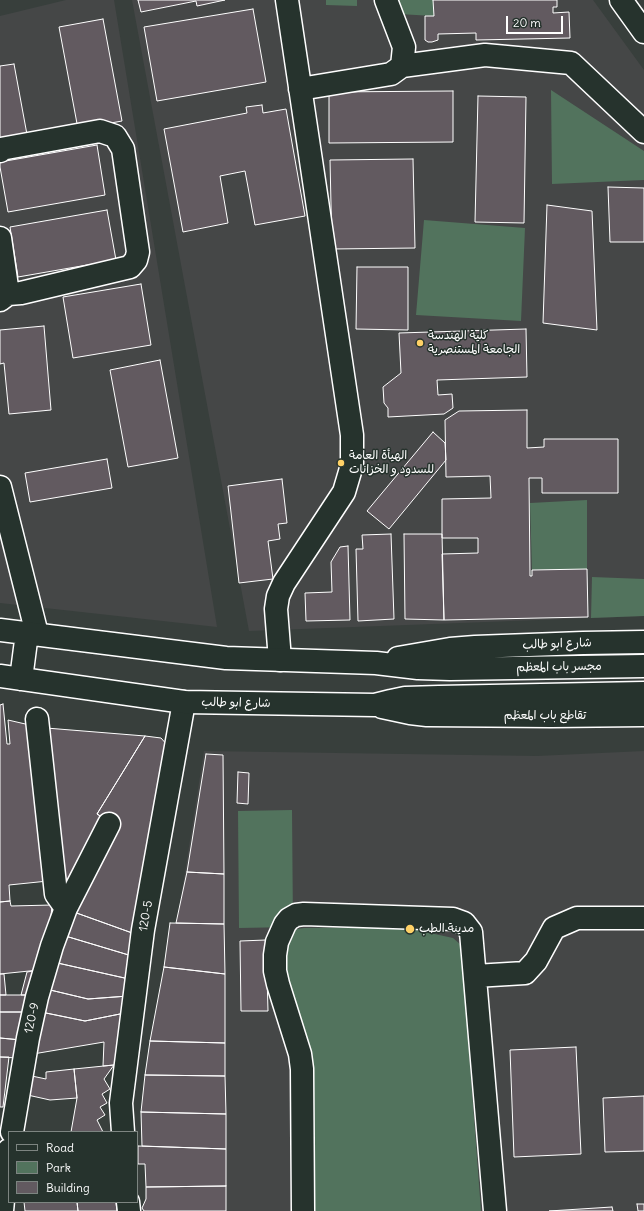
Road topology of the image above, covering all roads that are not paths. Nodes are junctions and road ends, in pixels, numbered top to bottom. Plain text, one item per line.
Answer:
1 (287, 0) edge
2 (386, 0) edge
3 (621, 0) edge
4 (644, 32) edge
5 (402, 66) junction
6 (300, 89) junction
7 (644, 132) edge
8 (0, 152) edge
9 (0, 238) edge
10 (4, 297) edge
11 (0, 486) edge
12 (0, 630) edge
13 (32, 634) junction
14 (644, 642) edge
15 (280, 660) junction
16 (376, 663) junction
17 (644, 666) edge
18 (473, 668) joint
19 (0, 676) edge
20 (21, 679) junction
21 (644, 693) edge
22 (184, 702) junction
23 (375, 705) junction
24 (644, 715) edge
25 (37, 719) dead end
26 (109, 824) dead end
27 (66, 908) junction
28 (644, 918) edge
29 (475, 976) junction
30 (12, 1131) edge
31 (123, 1131) edge
32 (8, 1156) edge
33 (2, 1211) edge
34 (303, 1211) edge
35 (495, 1211) edge

1 - 6 main road
2 - 5 main road
3 - 4 main road
5 - 6 main road
5 - 7 main road
6 - 15 main road
8 - 10 main road
9 - 10 main road
11 - 13 main road
12 - 13 main road, شارع ابو طالب
13 - 15 main road, شارع ابو طالب
13 - 20 main road
14 - 16 main road, شارع ابو طالب
15 - 16 main road, شارع ابو طالب
16 - 18 main road, شارع ابو طالب
17 - 18 main road, مجسر باب المعظم
19 - 20 main road, شارع ابو طالب
20 - 22 main road, شارع ابو طالب
21 - 23 main road, شارع ابو طالب
22 - 23 main road, شارع ابو طالب
22 - 31 main road, 120-5
23 - 24 main road, تقاطع باب المعظم
25 - 27 main road
26 - 27 main road, 120-9
27 - 30 main road, 120-9
28 - 29 main road
29 - 34 main road
29 - 35 main road
32 - 33 main road

